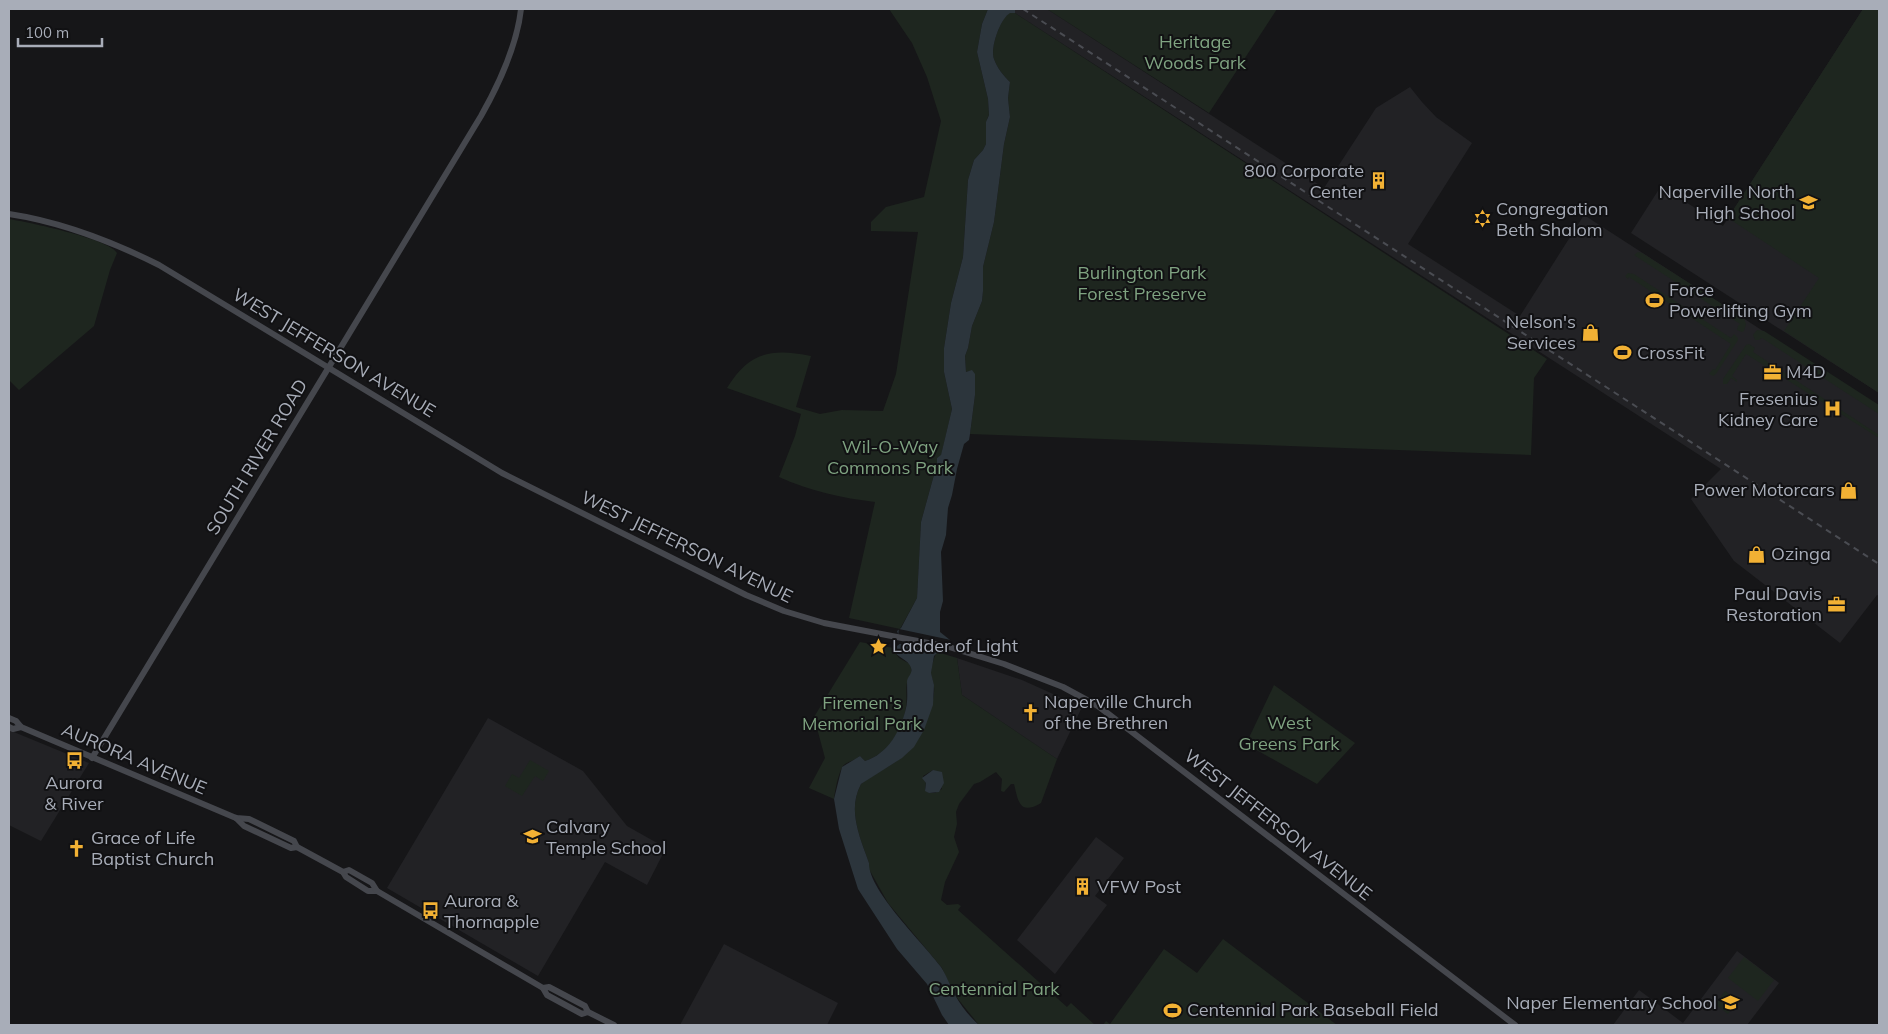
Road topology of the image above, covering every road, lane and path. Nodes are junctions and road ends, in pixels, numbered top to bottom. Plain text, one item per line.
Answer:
1 (520, 9) edge
2 (9, 214) edge
3 (329, 368) junction
4 (9, 718) edge
5 (9, 727) edge
6 (21, 728) junction
7 (92, 758) junction
8 (614, 1025) edge
9 (1515, 1025) edge

1 - 3 street, SOUTH RIVER ROAD
2 - 3 street, WEST JEFFERSON AVENUE
3 - 7 street, SOUTH RIVER ROAD
3 - 9 street, WEST JEFFERSON AVENUE
4 - 6 street, AURORA AVENUE
5 - 6 street, AURORA AVENUE
6 - 7 street, AURORA AVENUE
7 - 8 street, AURORA AVENUE

